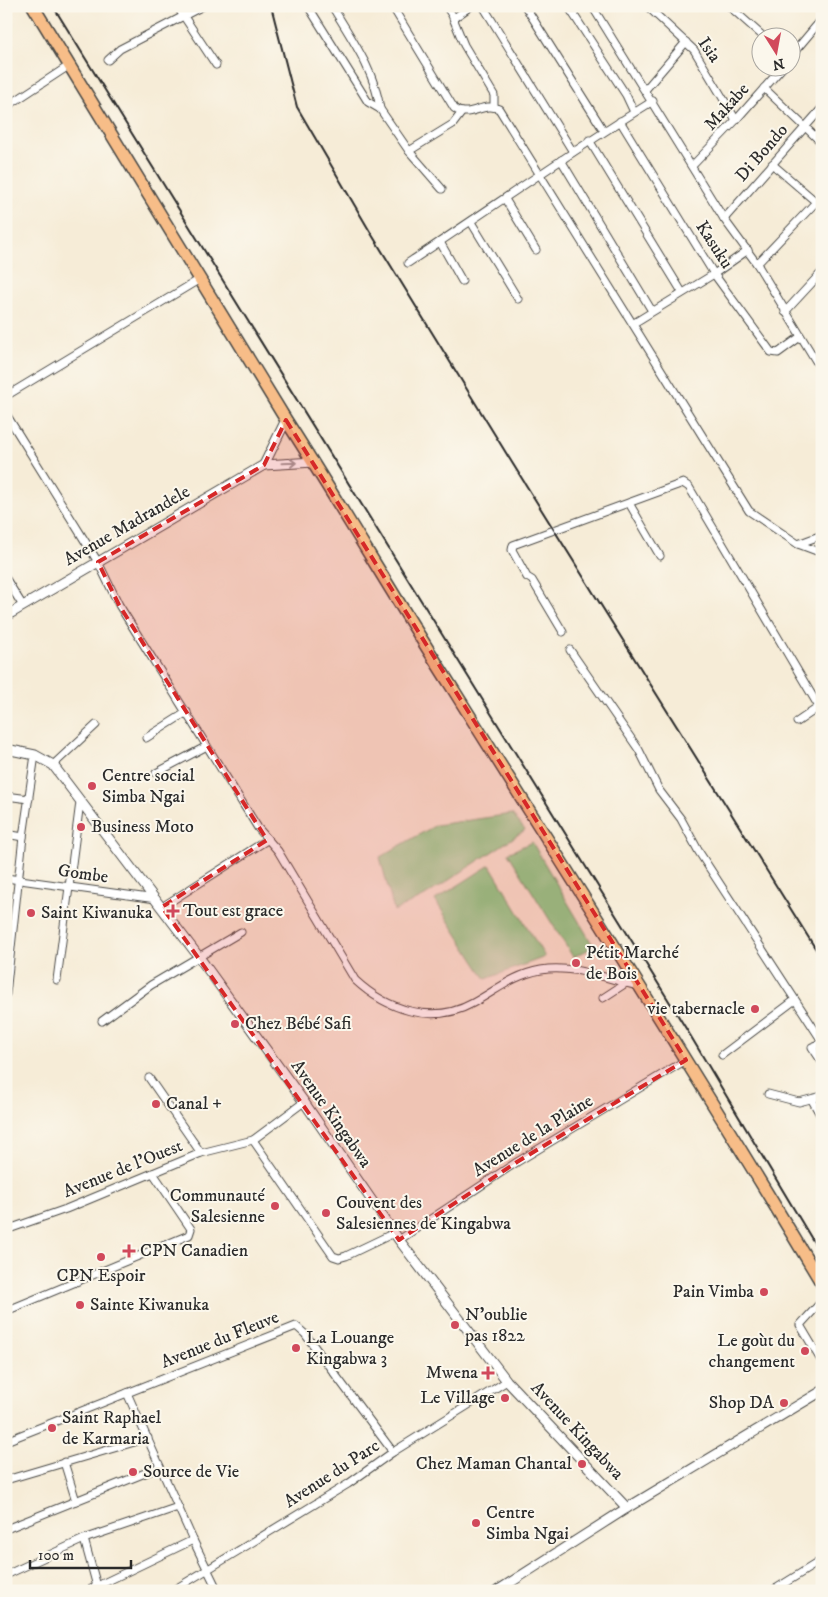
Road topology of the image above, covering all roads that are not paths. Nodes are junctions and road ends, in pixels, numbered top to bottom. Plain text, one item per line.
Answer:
1 (33, 6) edge
2 (177, 6) edge
3 (203, 6) edge
4 (308, 6) edge
5 (332, 6) edge
6 (392, 6) edge
7 (446, 6) edge
8 (471, 6) edge
9 (483, 6) edge
10 (526, 6) edge
11 (568, 6) edge
12 (592, 6) edge
13 (647, 6) edge
14 (729, 6) edge
15 (183, 16) junction
16 (454, 18) junction
17 (822, 19) edge
18 (754, 28) edge
19 (686, 42) junction
20 (800, 45) edge
21 (108, 60) dead end
22 (216, 65) dead end
23 (70, 66) junction
24 (773, 78) edge
25 (764, 88) junction
26 (645, 90) junction
27 (652, 101) junction
28 (6, 107) edge
29 (494, 107) junction
30 (822, 108) edge
31 (380, 109) junction
32 (462, 112) junction
33 (634, 112) junction
34 (736, 120) junction
35 (620, 121) junction
36 (804, 127) junction
37 (604, 131) junction
38 (589, 140) junction
39 (822, 143) edge
40 (410, 151) junction
41 (573, 152) junction
42 (562, 160) junction
43 (772, 164) junction
44 (692, 166) junction
45 (542, 175) junction
46 (442, 189) dead end
47 (504, 199) junction
48 (819, 205) edge
49 (724, 219) junction
50 (471, 222) junction
51 (440, 242) junction
52 (536, 250) dead end
53 (748, 250) junction
54 (408, 263) dead end
55 (757, 264) junction
56 (822, 272) edge
57 (714, 274) junction
58 (200, 279) junction
59 (462, 281) dead end
60 (682, 292) junction
61 (518, 299) dead end
62 (652, 311) junction
63 (785, 312) junction
64 (634, 323) junction
65 (800, 337) junction
66 (822, 371) edge
67 (6, 396) edge
68 (6, 414) edge
69 (286, 420) junction
70 (314, 462) junction
71 (264, 465) junction
72 (629, 503) junction
73 (822, 535) edge
74 (798, 544) junction
75 (822, 553) edge
76 (660, 556) dead end
77 (98, 562) junction
78 (6, 579) edge
79 (22, 606) junction
80 (6, 616) edge
81 (563, 632) dead end
82 (570, 650) dead end
83 (820, 709) edge
84 (187, 712) junction
85 (797, 722) dead end
86 (96, 725) dead end
87 (146, 738) dead end
88 (206, 746) junction
89 (6, 749) edge
90 (35, 755) junction
91 (53, 765) junction
92 (156, 774) dead end
93 (6, 796) edge
94 (29, 799) junction
95 (80, 802) junction
96 (6, 834) edge
97 (23, 837) junction
98 (267, 840) junction
99 (6, 878) edge
100 (19, 880) junction
101 (68, 887) junction
102 (159, 903) junction
103 (10, 923) edge
104 (241, 932) dead end
105 (198, 957) junction
106 (7, 977) edge
107 (57, 980) dead end
108 (626, 984) junction
109 (638, 986) junction
110 (6, 994) edge
111 (602, 998) dead end
112 (795, 1000) junction
113 (102, 1021) dead end
114 (822, 1042) edge
115 (722, 1054) dead end
116 (686, 1060) junction
117 (822, 1062) edge
118 (149, 1078) dead end
119 (768, 1094) dead end
120 (822, 1096) edge
121 (812, 1100) junction
122 (304, 1102) junction
123 (822, 1118) edge
124 (253, 1140) junction
125 (201, 1153) junction
126 (153, 1173) junction
127 (6, 1230) edge
128 (396, 1236) junction
129 (822, 1284) edge
130 (822, 1301) edge
131 (6, 1311) edge
132 (822, 1362) edge
133 (507, 1381) junction
134 (822, 1391) edge
135 (127, 1393) junction
136 (148, 1438) junction
137 (6, 1441) edge
138 (393, 1452) junction
139 (64, 1462) junction
140 (160, 1467) junction
141 (6, 1480) edge
142 (76, 1501) junction
143 (178, 1507) junction
144 (627, 1508) junction
145 (6, 1529) edge
146 (84, 1539) junction
147 (193, 1540) junction
148 (822, 1560) edge
149 (207, 1570) junction
150 (6, 1575) edge
151 (97, 1589) edge
152 (87, 1591) edge
153 (172, 1591) edge
154 (218, 1591) edge
155 (497, 1591) edge
156 (772, 1591) edge

1 - 23 main road
2 - 15 street
3 - 15 street
4 - 31 street
5 - 31 street
6 - 32 street
7 - 16 street
8 - 16 street
9 - 41 street
10 - 37 street
11 - 33 street
12 - 26 street
13 - 19 street, Isia
14 - 18 street
15 - 21 street
15 - 22 street
16 - 29 street
17 - 20 street
19 - 26 street
19 - 34 street, Isia
23 - 28 street
23 - 58 main road
24 - 25 street, Makabe
25 - 34 street, Makabe
25 - 36 street
26 - 27 street
27 - 33 street
27 - 44 street
29 - 32 street
29 - 45 street
30 - 36 street, Di Bondo
31 - 40 street
32 - 40 street
33 - 35 street
34 - 44 street, Makabe
35 - 37 street
35 - 57 street, Kasuku
36 - 39 street
36 - 43 street, Di Bondo
37 - 38 street
38 - 41 street
38 - 60 street
40 - 46 street
41 - 42 street
42 - 45 street
42 - 62 street
43 - 48 street
43 - 49 street, Di Bondo
44 - 49 street
45 - 47 street
45 - 64 street
47 - 50 street
47 - 52 street
48 - 55 street
49 - 53 street
50 - 51 street
50 - 61 street
51 - 54 street
51 - 59 street
53 - 55 street
53 - 57 street
55 - 63 street
56 - 63 street
57 - 60 street
57 - 65 street, Kasuku
58 - 67 street
58 - 69 main road
60 - 62 street
62 - 64 street
63 - 65 street
64 - 74 street
65 - 66 street
68 - 77 street
69 - 70 main road
69 - 71 street
71 -> 70 street
70 - 109 main road
71 - 77 street, Avenue Madrandele
72 - 76 street
72 - 81 street
72 - 83 street
73 - 74 street
74 - 75 street
77 - 79 street, Avenue Madrandele
77 - 84 street
78 - 79 street
79 - 80 street, Avenue Madrandele
82 - 112 street
83 - 85 street
84 - 87 street
84 - 88 street
86 - 91 street
88 - 92 street
88 - 98 street
89 - 90 street, Avenue Kingabwa
90 - 91 street, Avenue Kingabwa
90 - 94 street
91 - 95 street, Avenue Kingabwa
93 - 94 street
94 - 97 street
95 - 101 street
95 - 102 street, Avenue Kingabwa
96 - 97 street
97 - 100 street
98 - 102 street
98 - 108 street
99 - 100 street, Gombe
100 - 101 street, Gombe
100 - 103 street
101 - 102 street, Gombe
101 - 107 street
102 - 105 street, Avenue Kingabwa
103 - 106 street
104 - 105 street
105 - 113 street
105 - 122 street, Avenue Kingabwa
106 - 110 street
108 - 109 street
108 - 111 street
109 - 116 main road
112 - 114 street
112 - 115 street
114 - 117 street
116 - 128 street, Avenue de la Plaine
116 - 129 main road
118 - 125 street
119 - 121 street
120 - 121 street
121 - 123 street
122 - 124 street, Avenue de l'Ouest
122 - 128 street, Avenue Kingabwa
124 - 125 street, Avenue de l'Ouest
124 - 128 street, Avenue de la Plaine
125 - 126 street, Avenue de l'Ouest
126 - 127 street, Avenue de l'Ouest
126 - 131 street
128 - 133 street, Avenue Kingabwa
130 - 132 street
133 - 138 street, Avenue du Parc
133 - 144 street, Avenue Kingabwa
134 - 144 street
135 - 136 street
135 - 137 street, Avenue du Fleuve
135 - 138 street, Avenue du Fleuve
136 - 139 street
136 - 140 street
138 - 149 street, Avenue du Parc
139 - 141 street
139 - 142 street
140 - 142 street
140 - 143 street
142 - 145 street
143 - 146 street
143 - 147 street
144 - 155 street
146 - 150 street
146 - 151 street
147 - 149 street
147 - 151 street
148 - 156 street
149 - 153 street, Avenue du Parc
149 - 154 street
151 - 152 street

